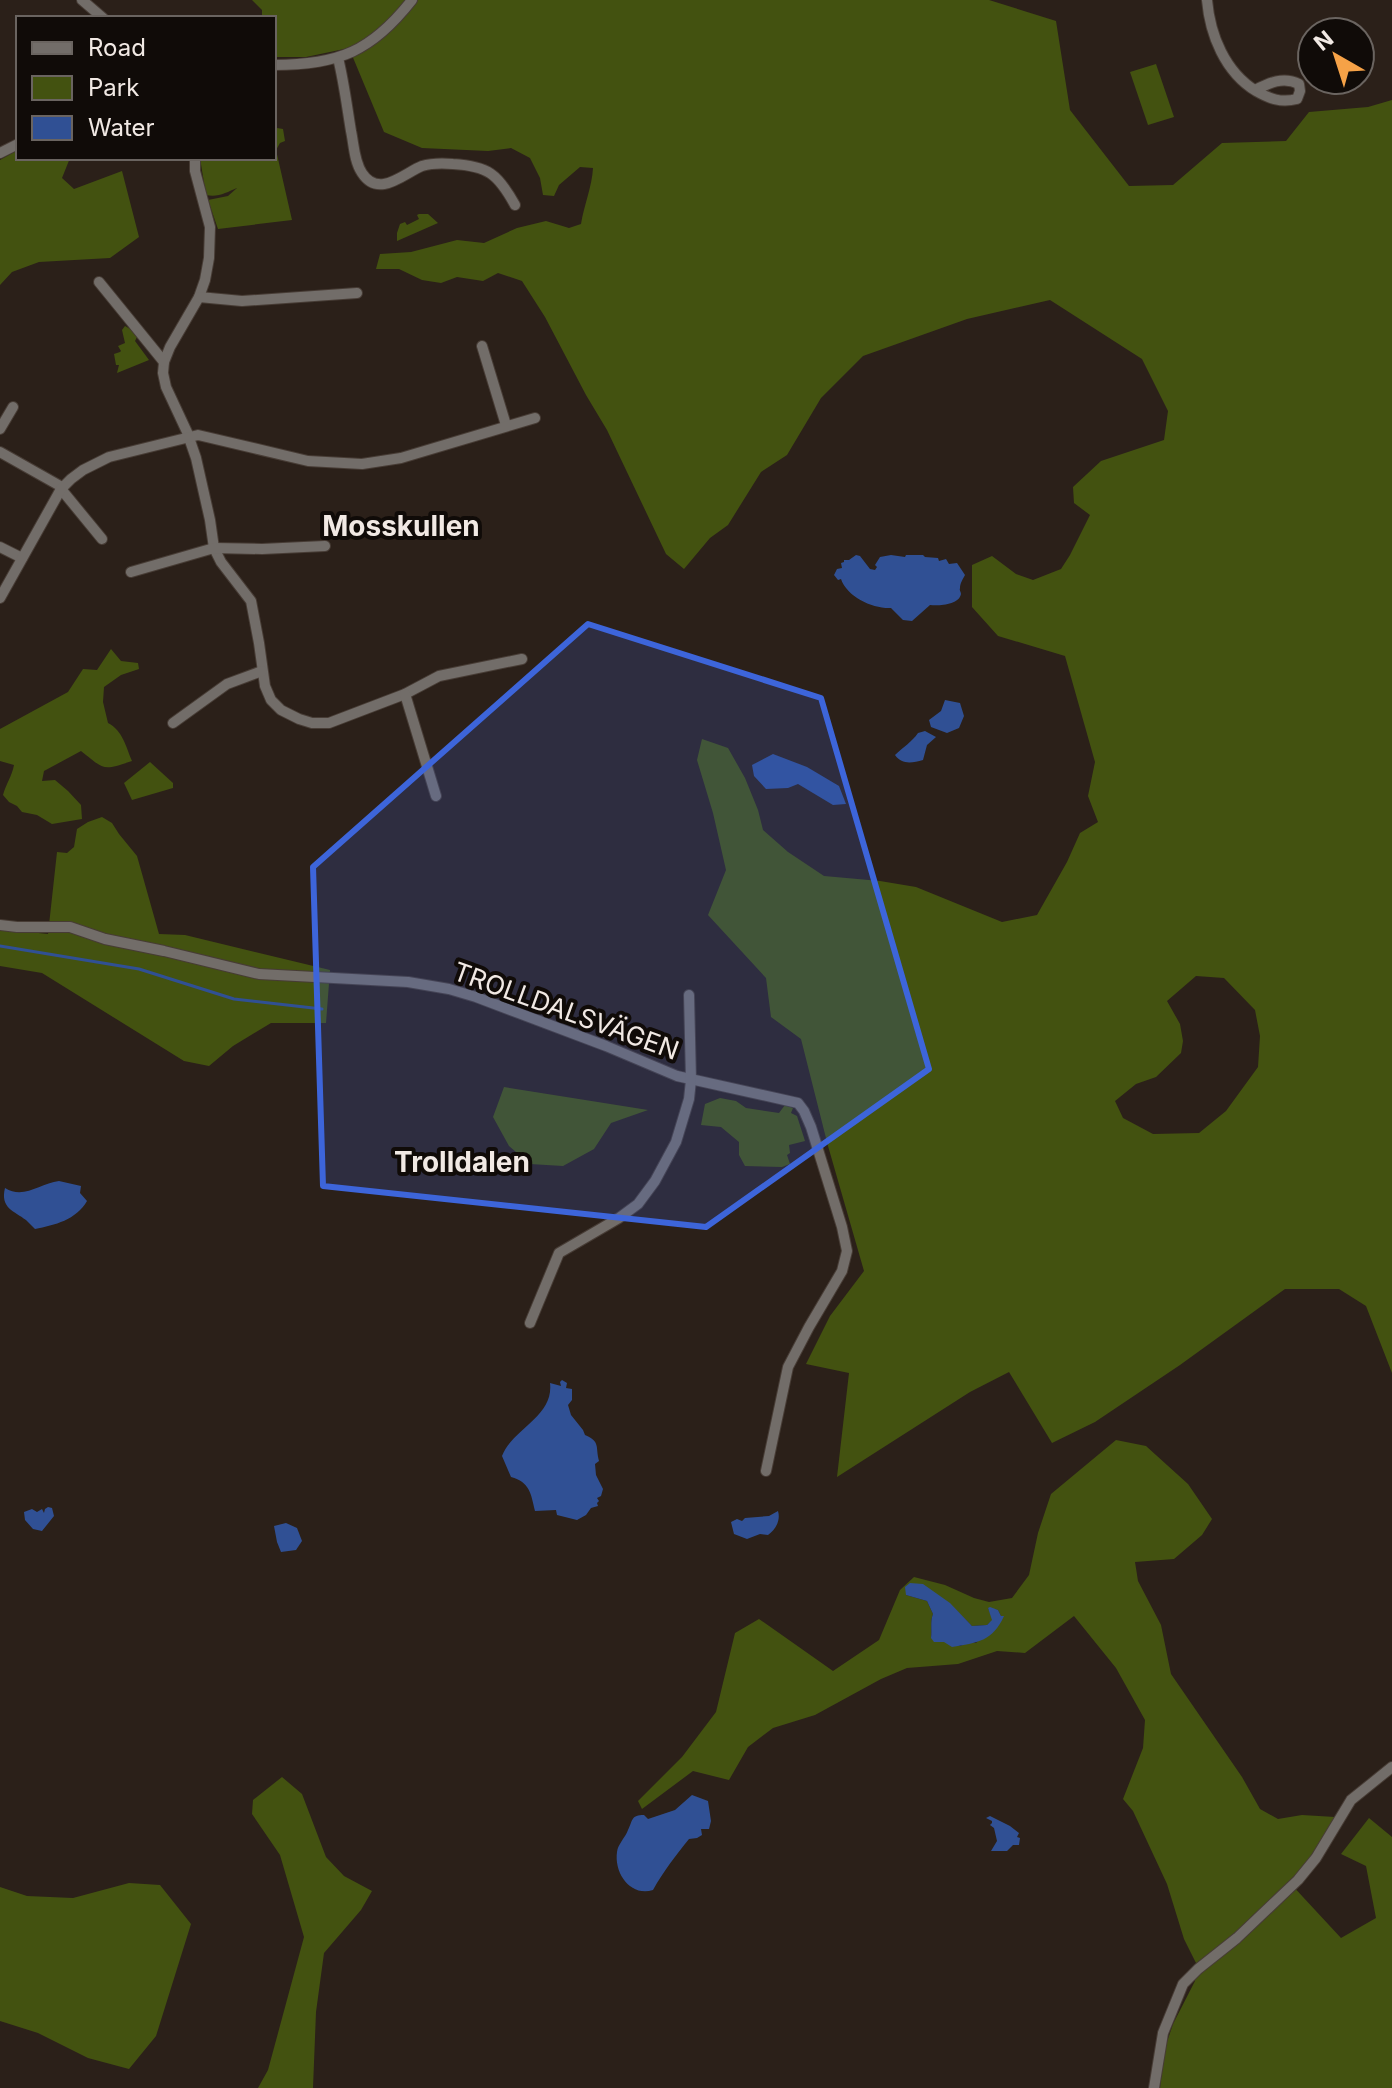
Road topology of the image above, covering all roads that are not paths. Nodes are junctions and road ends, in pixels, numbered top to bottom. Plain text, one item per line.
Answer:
1 (82, 0) edge
2 (412, 0) edge
3 (1207, 0) edge
4 (101, 16) edge
5 (338, 58) junction
6 (276, 65) edge
7 (1255, 90) dead end
8 (195, 160) edge
9 (515, 205) dead end
10 (99, 282) dead end
11 (357, 293) dead end
12 (199, 297) junction
13 (482, 346) dead end
14 (164, 362) junction
15 (13, 407) dead end
16 (535, 418) dead end
17 (506, 425) junction
18 (0, 429) edge
19 (190, 437) junction
20 (0, 452) edge
21 (62, 488) junction
22 (102, 539) dead end
23 (325, 546) dead end
24 (0, 547) edge
25 (214, 548) junction
26 (22, 558) junction
27 (131, 572) dead end
28 (0, 598) edge
29 (522, 659) dead end
30 (262, 671) junction
31 (405, 694) junction
32 (173, 723) dead end
33 (436, 796) dead end
34 (0, 925) edge
35 (689, 995) dead end
36 (691, 1080) junction
37 (530, 1323) dead end
38 (766, 1471) dead end
39 (1392, 1767) edge
40 (1154, 2088) edge

1 - 4 street
2 - 5 street
3 - 7 street
5 - 6 street
5 - 9 street
8 - 12 street
10 - 14 street
11 - 12 street
12 - 14 street
13 - 17 street
14 - 19 street
15 - 18 street
16 - 17 street
17 - 19 street
19 - 21 street
19 - 25 street
20 - 21 street
21 - 22 street
21 - 26 street
23 - 25 street
24 - 26 street
25 - 27 street
25 - 30 street
26 - 28 street
29 - 31 street
30 - 31 street
30 - 32 street
31 - 33 street
34 - 36 street, TROLLDALSVÄGEN
35 - 36 street, TROLLDALSVÄGEN
36 - 37 street
36 - 38 street, TROLLDALSVÄGEN
39 - 40 street

